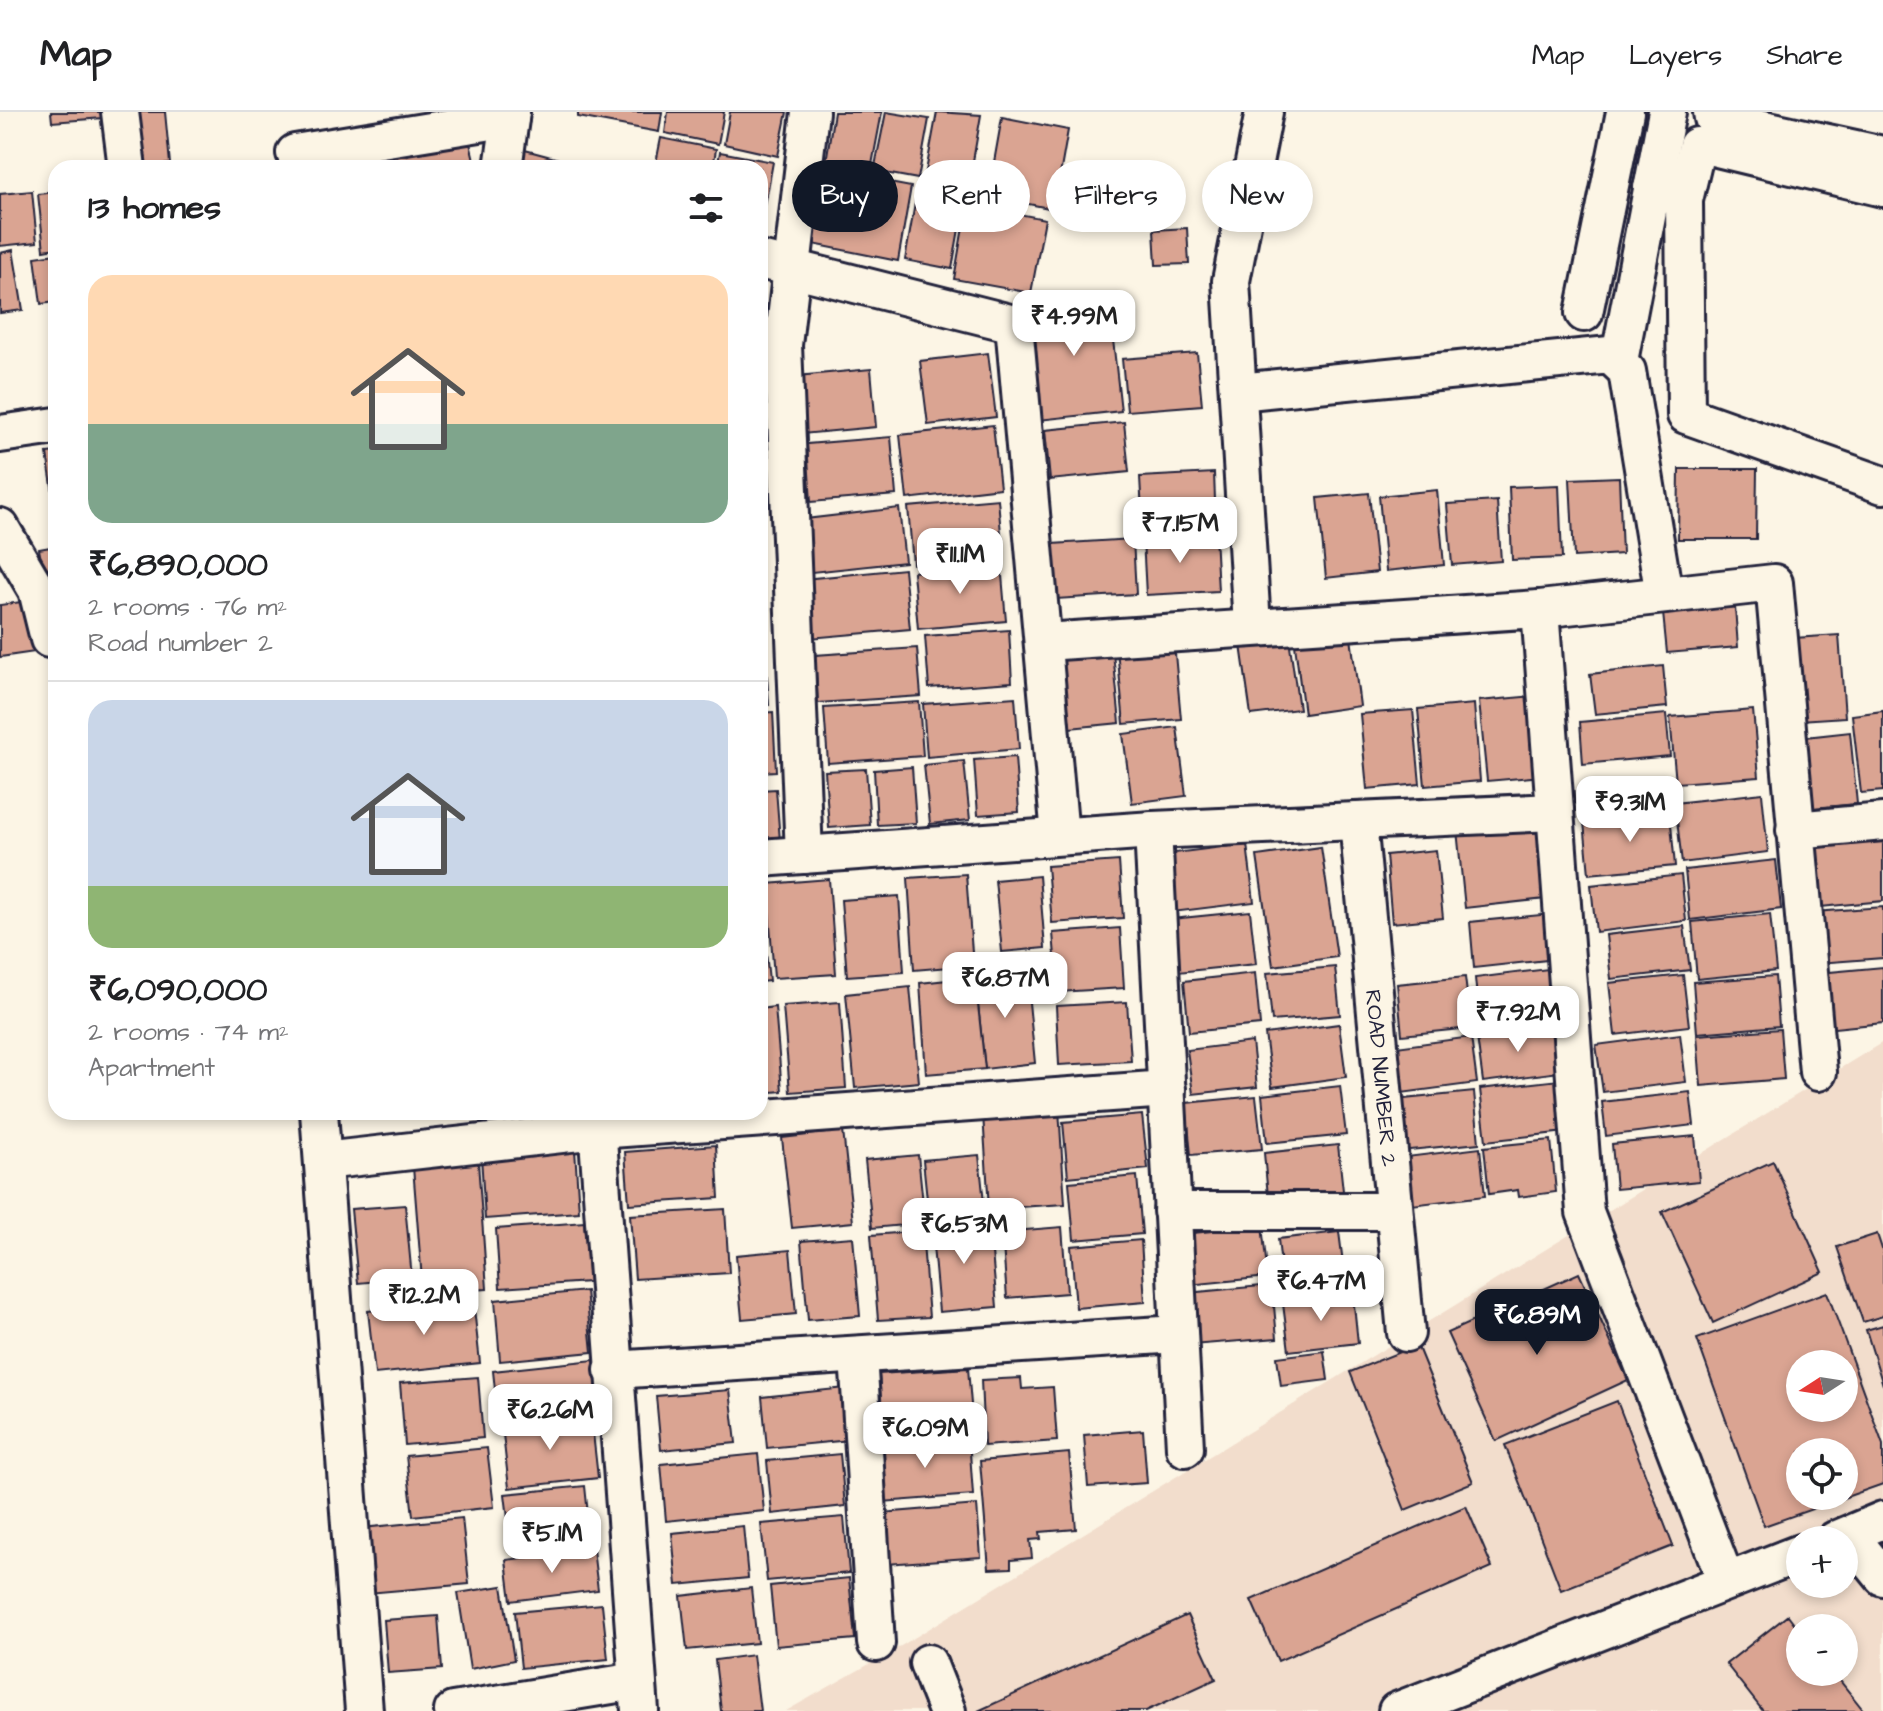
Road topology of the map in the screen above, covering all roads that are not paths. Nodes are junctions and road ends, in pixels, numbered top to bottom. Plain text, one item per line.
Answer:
1 (120, 112) edge
2 (810, 112) edge
3 (1264, 112) edge
4 (1625, 112) edge
5 (1667, 112) edge
6 (1712, 112) edge
7 (510, 115) edge
8 (295, 153) dead end
9 (1883, 155) edge
10 (126, 160) edge
11 (504, 160) edge
12 (1883, 188) edge
13 (1668, 194) junction
14 (776, 263) edge
15 (1584, 313) dead end
16 (1619, 361) junction
17 (1238, 392) junction
18 (773, 393) edge
19 (48, 427) edge
20 (0, 434) edge
21 (1883, 485) edge
22 (0, 527) edge
23 (1664, 595) junction
24 (1540, 609) junction
25 (1252, 626) junction
26 (48, 635) edge
27 (1044, 642) junction
28 (1555, 812) junction
29 (1358, 821) junction
30 (1883, 822) edge
31 (1153, 830) junction
32 (1795, 830) junction
33 (1060, 836) junction
34 (804, 855) junction
35 (768, 857) edge
36 (1818, 1072) dead end
37 (1167, 1089) junction
38 (768, 1111) edge
39 (320, 1120) edge
40 (596, 1121) edge
41 (323, 1161) junction
42 (1172, 1211) junction
43 (1394, 1211) junction
44 (1406, 1333) dead end
45 (1178, 1334) junction
46 (858, 1355) junction
47 (613, 1370) junction
48 (1185, 1448) dead end
49 (1883, 1520) edge
50 (1858, 1530) edge
51 (1858, 1553) edge
52 (1786, 1558) edge
53 (1883, 1577) edge
54 (1726, 1581) junction
55 (876, 1643) dead end
56 (928, 1663) dead end
57 (638, 1696) edge
58 (364, 1711) edge
59 (453, 1711) edge
60 (947, 1711) edge
61 (1397, 1711) edge

1 - 10 street
2 - 14 street
3 - 17 street
4 - 15 street
5 - 13 street
6 - 9 street
7 - 8 street
7 - 11 street
12 - 13 street
13 - 16 street
13 - 21 street
14 - 18 street
14 - 27 street
16 - 17 street
16 - 23 street
17 - 25 street
18 - 34 street
19 - 20 street
22 - 26 street
23 - 24 street
23 - 32 street
24 - 25 street
24 - 28 street
25 - 27 street
27 - 33 street
28 - 29 street
28 - 54 street
29 - 31 street
29 - 43 street, ROAD NUMBER 2
30 - 32 street
31 - 33 street
31 - 37 street
32 - 36 street
33 - 34 street
34 - 35 street
37 - 38 street
37 - 42 street
39 - 41 street
40 - 41 street
40 - 47 street
41 - 58 street
42 - 43 street
42 - 45 street
43 - 44 street, ROAD NUMBER 2
45 - 46 street
45 - 48 street
46 - 47 street
46 - 55 street
47 - 57 street
49 - 50 street
51 - 53 street
52 - 54 street
54 - 61 street
56 - 60 street
57 - 59 street

